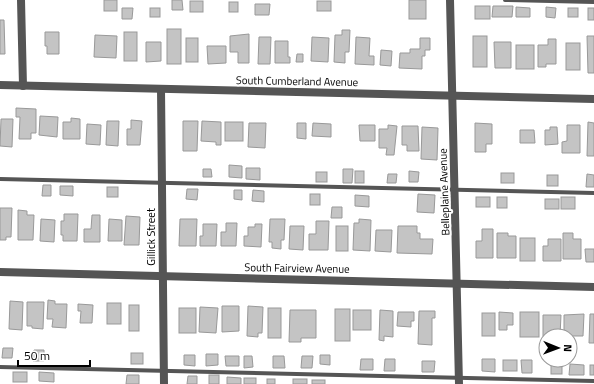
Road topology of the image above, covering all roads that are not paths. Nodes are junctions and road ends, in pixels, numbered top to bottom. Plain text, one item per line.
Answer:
1 (21, 0) edge
2 (450, 0) edge
3 (505, 0) edge
4 (594, 2) edge
5 (0, 85) edge
6 (23, 86) junction
7 (161, 89) junction
8 (452, 96) junction
9 (594, 99) edge
10 (0, 179) edge
11 (162, 183) junction
12 (455, 190) junction
13 (594, 193) edge
14 (0, 272) edge
15 (163, 275) junction
16 (457, 283) junction
17 (594, 287) edge
18 (0, 367) edge
19 (164, 369) junction
20 (459, 381) edge
21 (594, 381) edge
22 (164, 384) edge

1 - 6 street
2 - 8 street, Belleplaine Avenue
3 - 4 lane
5 - 6 street, South Cumberland Avenue
6 - 7 street, South Cumberland Avenue
7 - 8 street, South Cumberland Avenue
7 - 11 street, Gillick Street
8 - 9 street, South Cumberland Avenue
8 - 12 street, Belleplaine Avenue
10 - 11 lane
11 - 12 lane
11 - 15 street, Gillick Street
12 - 13 lane
12 - 16 street, Belleplaine Avenue
14 - 15 street, South Fairview Avenue
15 - 16 street, South Fairview Avenue
15 - 19 street, Gillick Street
16 - 17 street, South Fairview Avenue
16 - 20 street, Belleplaine Avenue
18 - 19 lane
19 - 20 lane
19 - 22 street, Gillick Street
20 - 21 lane

